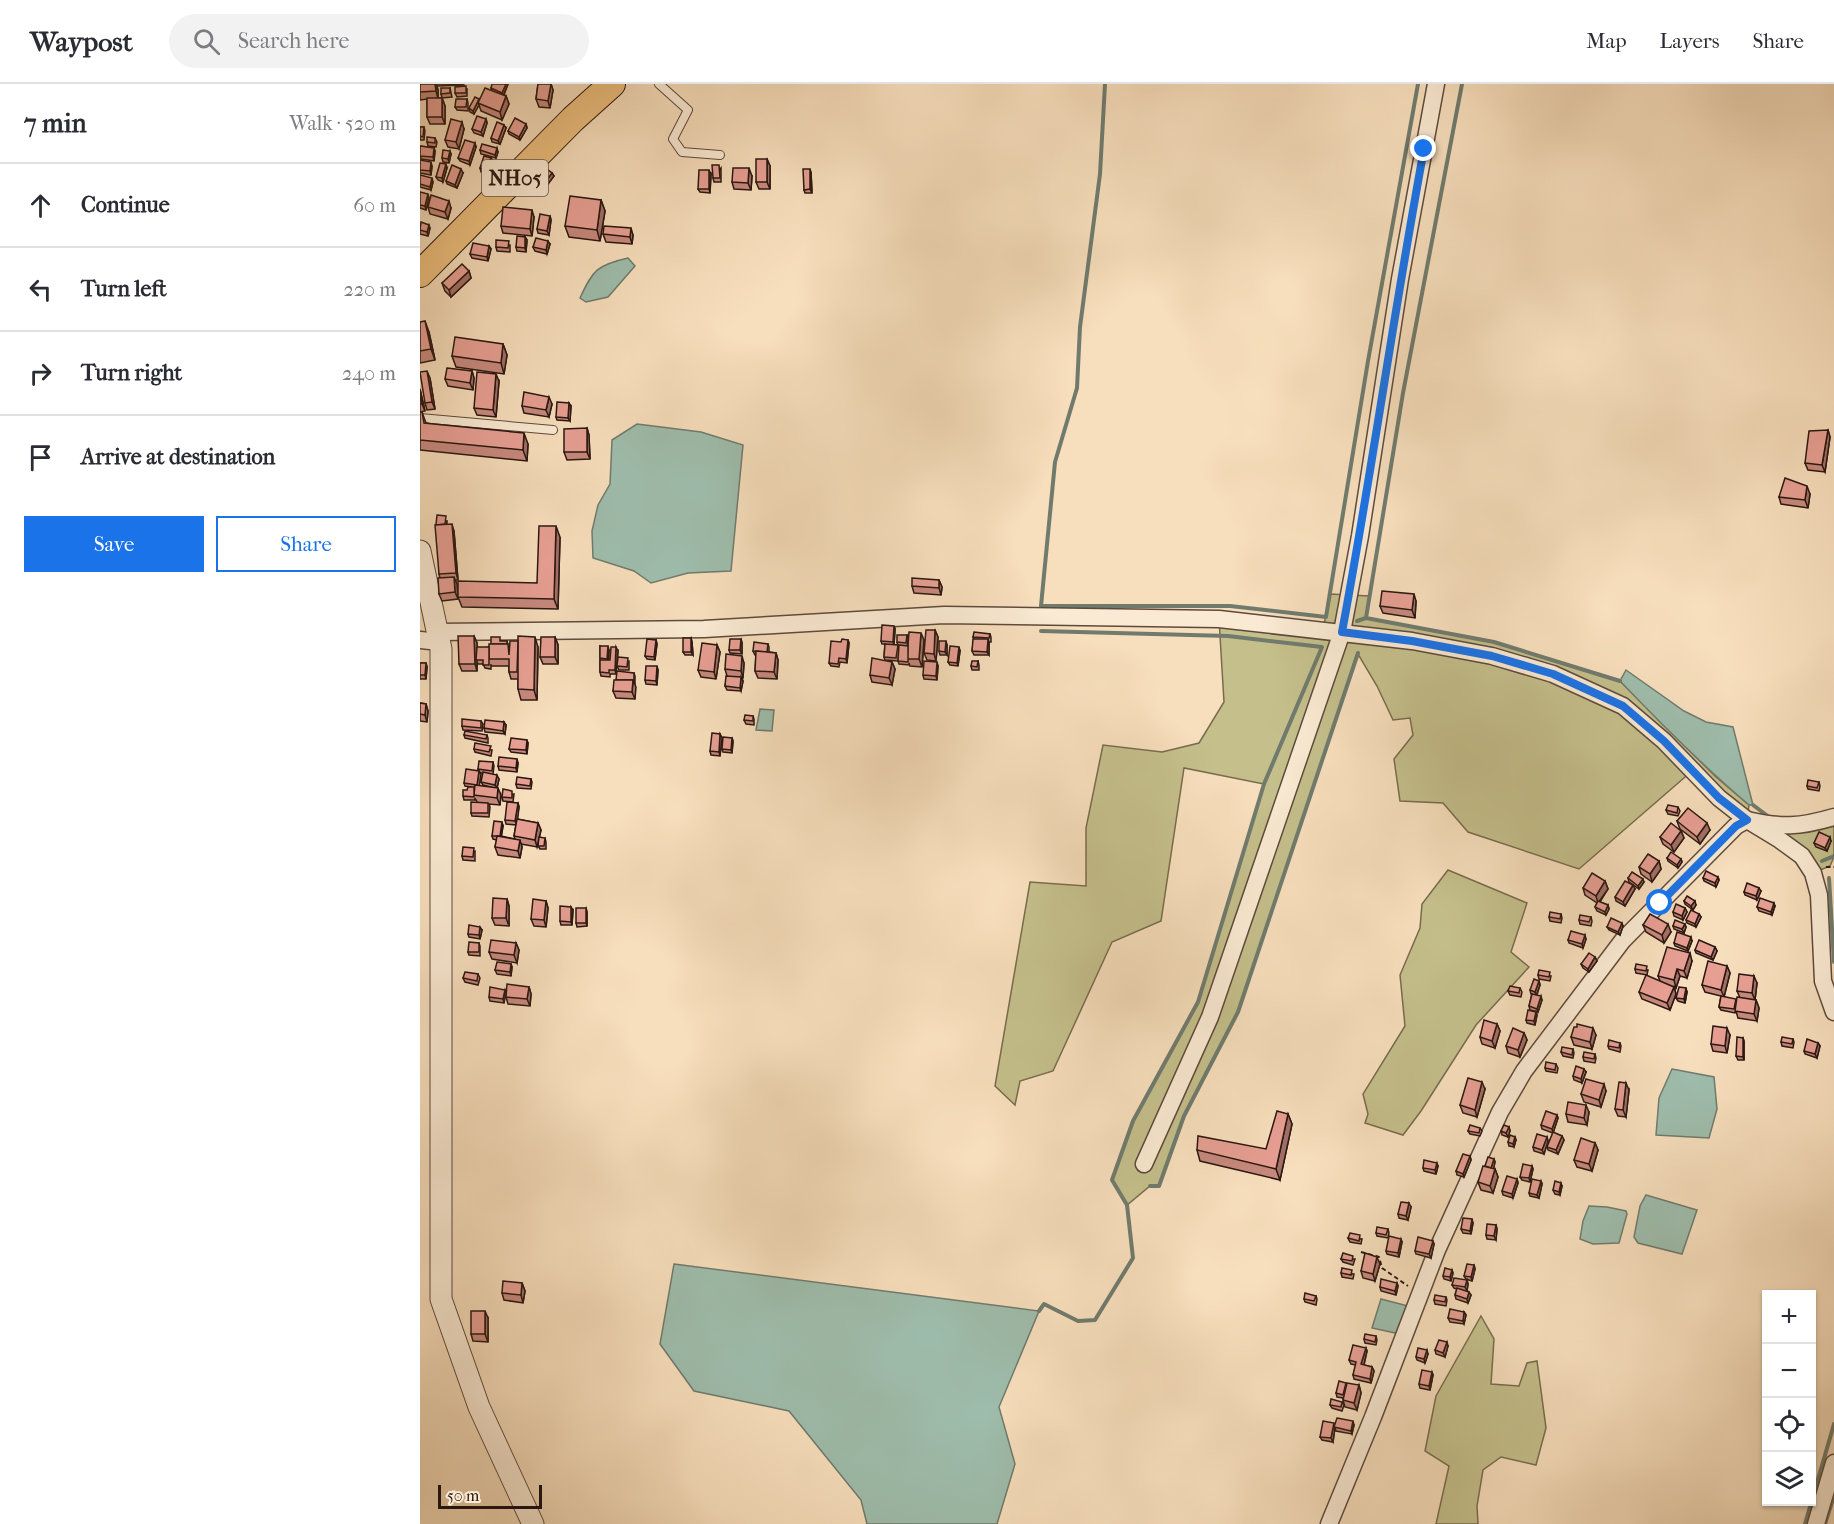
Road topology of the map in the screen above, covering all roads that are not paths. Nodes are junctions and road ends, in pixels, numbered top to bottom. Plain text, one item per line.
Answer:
1 (612, 84) edge
2 (659, 84) edge
3 (1436, 84) edge
4 (720, 155) dead end
5 (420, 274) edge
6 (420, 418) edge
7 (554, 430) dead end
8 (420, 551) edge
9 (1342, 632) junction
10 (432, 638) edge
11 (1834, 817) edge
12 (1747, 820) junction
13 (1834, 1012) edge
14 (1144, 1164) dead end
15 (1834, 1463) edge
16 (533, 1524) edge
17 (1329, 1524) edge
18 (1816, 1524) edge

1 - 5 main road, NH05
2 - 4 lane
3 - 9 street
6 - 7 lane
8 - 10 street
9 - 10 street
9 - 12 street
9 - 14 street
10 - 16 street
11 - 12 street
12 - 13 street
12 - 17 street
15 - 18 street

